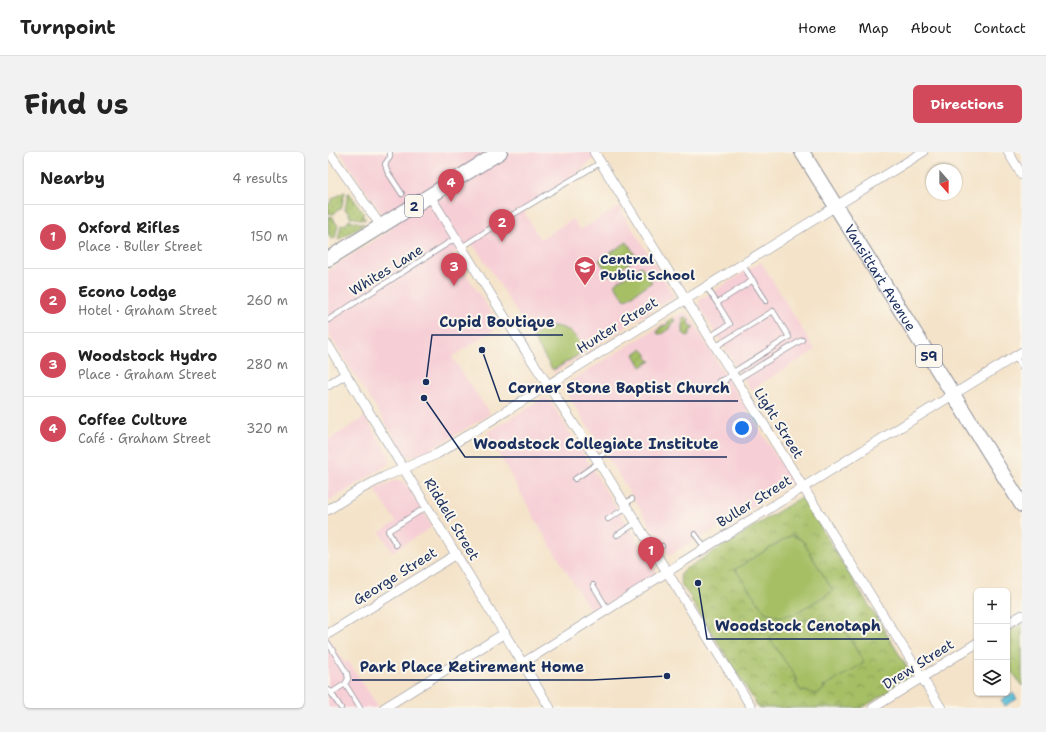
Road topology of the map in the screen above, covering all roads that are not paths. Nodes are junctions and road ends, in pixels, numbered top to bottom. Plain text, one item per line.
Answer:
1 (329, 152) edge
2 (390, 152) edge
3 (500, 152) edge
4 (802, 152) edge
5 (924, 152) edge
6 (1008, 152) edge
7 (486, 156) edge
8 (599, 156) edge
9 (1022, 175) edge
10 (402, 194) dead end
11 (430, 196) junction
12 (836, 207) junction
13 (381, 226) junction
14 (456, 238) junction
15 (462, 247) junction
16 (328, 259) edge
17 (742, 264) junction
18 (753, 280) junction
19 (706, 286) junction
20 (686, 299) junction
21 (766, 301) dead end
22 (717, 303) junction
23 (328, 320) edge
24 (709, 337) junction
25 (802, 340) dead end
26 (328, 345) edge
27 (715, 347) junction
28 (1018, 354) edge
29 (1022, 368) edge
30 (346, 374) junction
31 (732, 377) junction
32 (548, 384) junction
33 (328, 385) edge
34 (953, 395) junction
35 (599, 458) junction
36 (404, 468) junction
37 (575, 478) dead end
38 (803, 487) junction
39 (632, 499) dead end
40 (428, 506) junction
41 (1022, 506) edge
42 (625, 507) junction
43 (328, 510) edge
44 (608, 520) dead end
45 (636, 523) junction
46 (696, 534) dead end
47 (617, 535) dead end
48 (396, 545) dead end
49 (662, 546) dead end
50 (705, 548) junction
51 (654, 551) junction
52 (457, 554) junction
53 (667, 572) junction
54 (593, 585) dead end
55 (608, 610) junction
56 (1022, 615) edge
57 (1010, 622) edge
58 (505, 633) junction
59 (328, 634) edge
60 (328, 643) edge
61 (974, 645) edge
62 (523, 663) junction
63 (922, 678) junction
64 (345, 684) junction
65 (330, 691) edge
66 (341, 708) edge
67 (360, 708) edge
68 (384, 708) edge
69 (550, 708) edge
70 (752, 708) edge
71 (873, 708) edge
72 (941, 708) edge

1 - 13 street
2 - 10 lane
3 - 7 main road, 2
4 - 12 main road, Vansittart Avenue / 59
5 - 12 street, Hunter Street
6 - 9 street
7 - 11 main road, 2
8 - 15 lane
8 - 20 street, Light Street
11 - 13 main road, 2
11 - 14 street
12 - 17 street, Hunter Street
12 - 34 main road, Vansittart Avenue / 59
13 - 16 main road, 2
14 - 15 street
14 - 23 lane, Whites Lane
15 - 32 street
17 - 18 lane
17 - 19 street, Hunter Street
18 - 21 lane
18 - 22 lane
19 - 20 street, Hunter Street
19 - 22 lane
20 - 24 street, Light Street
20 - 32 street, Hunter Street
22 - 24 lane
24 - 27 street, Light Street
25 - 31 lane
26 - 30 street, Riddell Street
27 - 31 street, Light Street
27 - 31 lane
28 - 29 lane
28 - 34 street, Buller Street
30 - 33 street
30 - 36 street, Riddell Street
31 - 38 street, Light Street
32 - 35 street
32 - 36 street, Hunter Street
34 - 38 street, Buller Street
34 - 41 main road, Vansittart Avenue / 59
35 - 37 lane
35 - 42 street
36 - 40 street, Riddell Street
36 - 43 street, Hunter Street
38 - 50 street, Buller Street
38 - 63 street, Light Street
39 - 42 lane
40 - 48 lane
40 - 52 street, Riddell Street
42 - 44 lane
42 - 45 street
45 - 47 lane
45 - 51 street
46 - 50 lane
49 - 51 lane
50 - 53 street, Buller Street
51 - 53 street
52 - 58 street, Riddell Street
52 - 59 street, George Street
53 - 55 street, Buller Street
53 - 70 street
54 - 55 lane
55 - 62 street, Buller Street
56 - 57 street
58 - 62 street, Riddell Street
58 - 68 street
60 - 64 lane
61 - 63 street, Drew Street
62 - 69 street, Riddell Street
63 - 71 street, Drew Street
63 - 72 street, Light Street
64 - 65 lane
64 - 67 lane
65 - 66 lane

